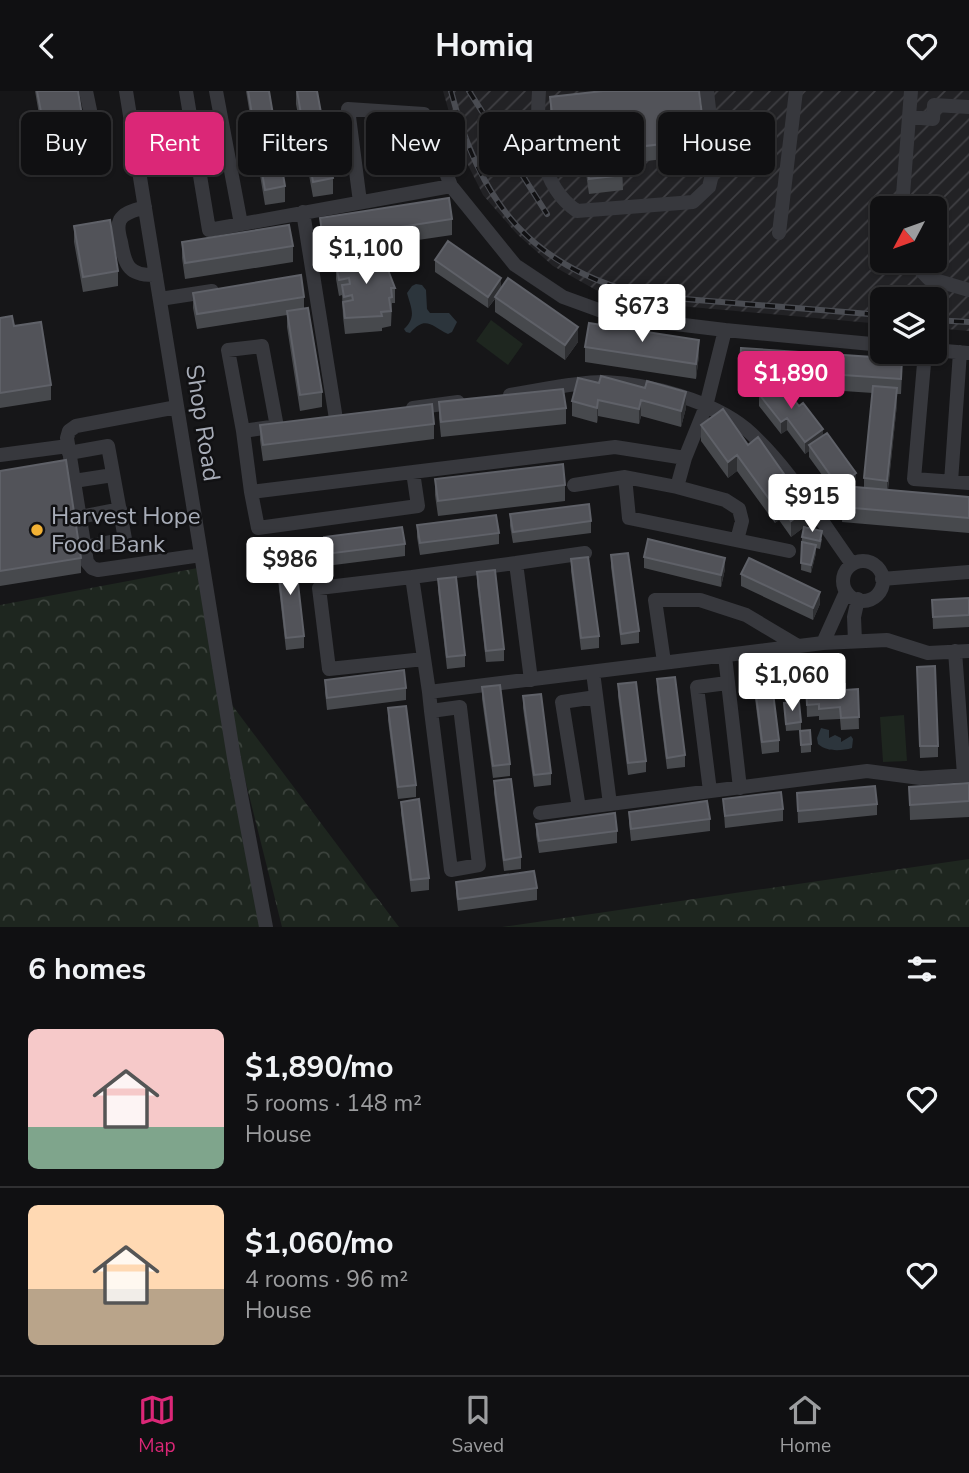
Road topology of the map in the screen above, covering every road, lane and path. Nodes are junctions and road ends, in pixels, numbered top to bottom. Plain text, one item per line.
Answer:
1 (86, 91) edge
2 (126, 91) edge
3 (186, 91) edge
4 (216, 91) edge
5 (539, 91) edge
6 (707, 91) edge
7 (796, 91) edge
8 (911, 91) edge
9 (969, 107) edge
10 (90, 112) edge
11 (909, 117) junction
12 (451, 186) junction
13 (903, 196) edge
14 (360, 202) junction
15 (145, 207) junction
16 (303, 212) junction
17 (242, 223) junction
18 (779, 233) dead end
19 (923, 273) edge
20 (156, 275) junction
21 (220, 290) edge
22 (969, 290) edge
23 (160, 299) junction
24 (725, 330) junction
25 (870, 344) edge
26 (964, 352) edge
27 (924, 364) edge
28 (497, 397) edge
29 (470, 400) edge
30 (706, 406) junction
31 (177, 407) junction
32 (403, 409) edge
33 (337, 418) edge
34 (243, 431) junction
35 (68, 449) junction
36 (0, 456) edge
37 (685, 458) junction
38 (414, 472) junction
39 (113, 475) junction
40 (625, 477) junction
41 (74, 481) junction
42 (951, 482) junction
43 (969, 483) edge
44 (574, 485) dead end
45 (677, 488) junction
46 (251, 492) junction
47 (120, 509) junction
48 (80, 517) junction
49 (737, 540) junction
50 (85, 547) junction
51 (789, 551) dead end
52 (585, 553) dead end
53 (201, 555) junction
54 (516, 563) junction
55 (852, 564) junction
56 (969, 572) edge
57 (412, 577) junction
58 (882, 579) junction
59 (852, 595) junction
60 (855, 641) junction
61 (823, 643) junction
62 (799, 646) junction
63 (962, 651) edge
64 (725, 656) junction
65 (424, 659) junction
66 (664, 662) junction
67 (593, 672) junction
68 (531, 680) junction
69 (727, 683) junction
70 (429, 692) junction
71 (596, 697) junction
72 (431, 711) junction
73 (966, 775) edge
74 (740, 788) junction
75 (710, 792) junction
76 (610, 804) junction
77 (579, 808) junction
78 (540, 813) dead end
79 (266, 927) edge

1 - 10 street
2 - 15 street, Shop Road
3 - 17 street
4 - 17 street
5 - 6 street
7 - 18 street
8 - 11 street
9 - 11 street
11 - 13 street
12 - 14 street
12 - 14 street
12 - 24 street
14 - 16 street
15 - 20 street, Shop Road
15 - 20 street
16 - 17 street
16 - 33 street
19 - 22 street
20 - 23 street, Shop Road
21 - 23 street
23 - 31 street, Shop Road
24 - 25 street
24 - 30 street
26 - 42 street
27 - 42 street
28 - 30 street
29 - 32 street
30 - 37 street
30 - 55 street
31 - 35 street
31 - 53 street, Shop Road
34 - 34 street
34 - 46 street
35 - 36 street
35 - 39 street
35 - 41 street
37 - 38 street
37 - 45 street
38 - 46 street
38 - 46 street
39 - 41 street
39 - 47 street
40 - 44 street
40 - 45 street
40 - 49 street
41 - 48 street
42 - 43 street
45 - 49 street
47 - 48 street
47 - 50 street
48 - 50 street
49 - 51 street
50 - 53 street
52 - 54 street
53 - 79 street, Shop Road
54 - 57 street
54 - 68 street
55 - 58 street
55 - 59 street
56 - 58 street
57 - 65 street
57 - 65 street
58 - 59 street
59 - 60 street
59 - 61 street
60 - 61 street
60 - 63 street
61 - 62 street
62 - 64 street
62 - 66 street
63 - 73 street
64 - 66 street
64 - 69 street
65 - 70 street
66 - 67 street
67 - 68 street
67 - 71 street
68 - 70 street
69 - 74 street
69 - 75 street
70 - 72 street
71 - 76 street
71 - 77 street
72 - 72 street
73 - 74 street
74 - 75 street
75 - 76 street
76 - 77 street
77 - 78 street

